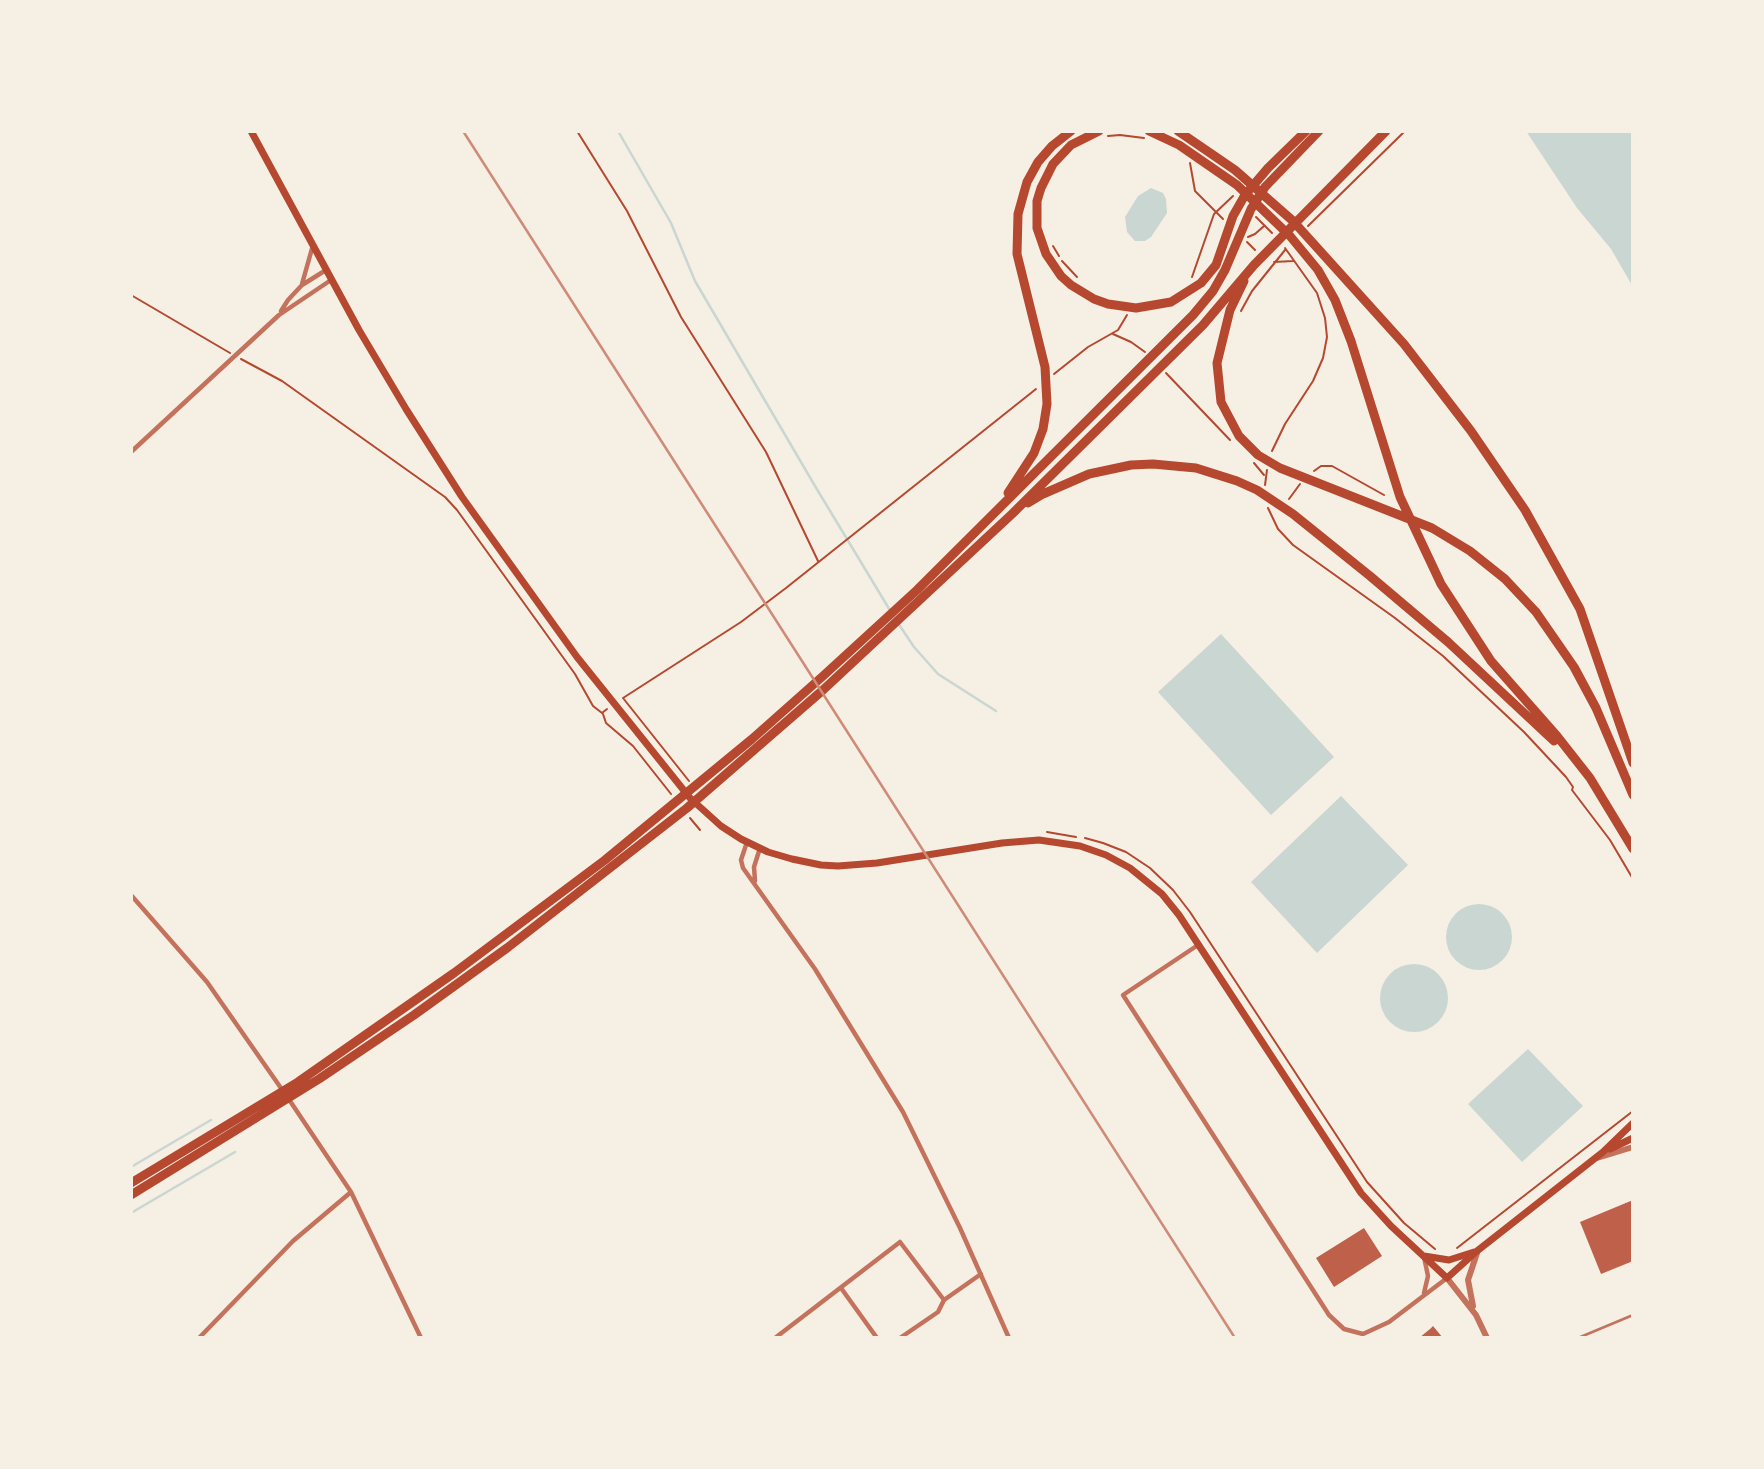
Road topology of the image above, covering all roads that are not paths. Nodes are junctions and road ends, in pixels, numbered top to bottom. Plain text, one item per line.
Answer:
1 (251, 131) edge
2 (1071, 131) edge
3 (1178, 131) edge
4 (1306, 131) edge
5 (1319, 131) edge
6 (1386, 131) edge
7 (1099, 135) edge
8 (1147, 135) edge
9 (313, 245) junction
10 (1254, 265) junction
11 (326, 270) junction
12 (331, 280) junction
13 (302, 285) junction
14 (279, 315) junction
15 (131, 452) edge
16 (1012, 514) junction
17 (993, 515) junction
18 (1633, 763) edge
19 (1601, 795) junction
20 (1633, 795) edge
21 (747, 842) junction
22 (760, 848) junction
23 (1633, 849) edge
24 (755, 884) junction
25 (131, 895) edge
26 (1199, 945) junction
27 (1633, 1123) edge
28 (220, 1136) junction
29 (1633, 1138) edge
30 (1633, 1147) edge
31 (1603, 1152) junction
32 (1595, 1158) junction
33 (131, 1183) edge
34 (351, 1192) junction
35 (131, 1195) edge
36 (1478, 1251) junction
37 (1424, 1256) junction
38 (981, 1275) junction
39 (1447, 1278) junction
40 (841, 1287) junction
41 (1424, 1294) junction
42 (944, 1300) junction
43 (1476, 1315) junction
44 (1633, 1315) edge
45 (780, 1336) edge
46 (199, 1338) edge
47 (421, 1338) edge
48 (877, 1338) edge
49 (900, 1338) edge
50 (1009, 1338) edge
51 (1488, 1338) edge
52 (1578, 1338) edge

1 - 9 main road
2 - 17 highway
3 - 18 highway
4 - 7 highway
5 - 17 highway
6 - 10 highway
8 - 19 highway
9 - 11 main road
9 - 13 street
10 - 16 highway
10 - 20 highway
11 - 12 main road
11 - 13 street
12 - 14 street
12 - 21 main road
13 - 14 street
14 - 15 street
16 - 19 highway
16 - 28 highway
17 - 28 highway
19 - 23 highway
21 - 22 main road
21 - 24 street
22 - 24 street
22 - 26 main road
24 - 38 street
25 - 34 street
26 - 37 main road
26 - 41 street
27 - 31 main road
28 - 33 highway
28 - 35 highway
29 - 31 main road
30 - 32 street
31 - 32 main road
32 - 36 main road
34 - 46 street
34 - 47 street
36 - 37 main road
36 - 39 main road
36 - 43 street
37 - 39 main road
37 - 41 street
38 - 42 street
38 - 50 street
39 - 41 street
39 - 43 street
40 - 42 street
40 - 45 street
40 - 48 street
42 - 49 street
43 - 51 street
44 - 52 lane

